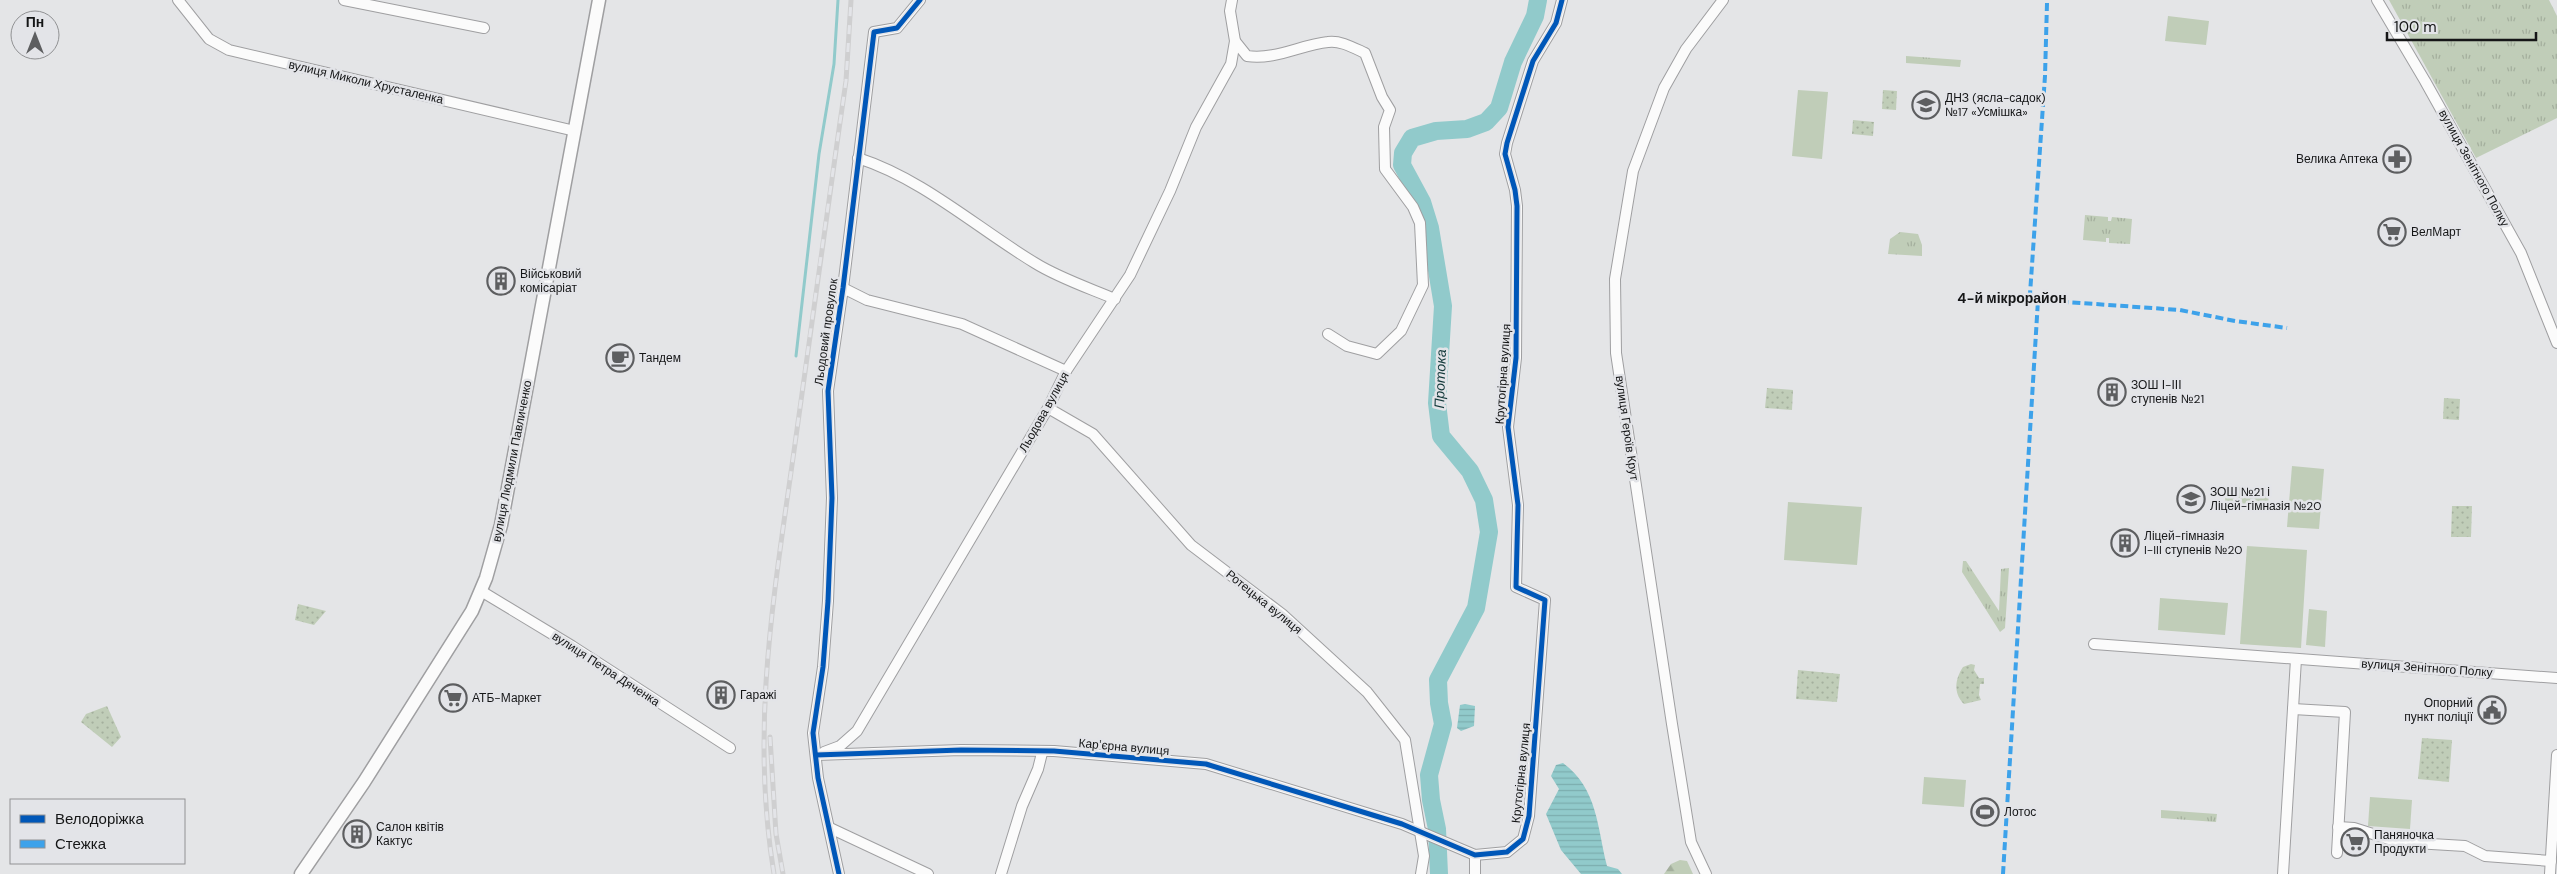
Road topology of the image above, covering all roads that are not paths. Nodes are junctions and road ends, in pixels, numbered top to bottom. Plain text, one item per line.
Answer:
1 (178, 0) edge
2 (344, 0) edge
3 (599, 0) edge
4 (920, 0) edge
5 (1232, 0) edge
6 (1562, 0) edge
7 (1723, 0) edge
8 (2377, 0) edge
9 (484, 28) dead end
10 (1235, 42) junction
11 (575, 131) junction
12 (858, 158) junction
13 (843, 288) junction
14 (1115, 299) junction
15 (2555, 331) edge
16 (1328, 334) dead end
17 (2557, 344) edge
18 (1066, 371) junction
19 (1048, 408) junction
20 (481, 592) junction
21 (2094, 644) dead end
22 (2296, 659) junction
23 (2557, 678) edge
24 (2293, 709) junction
25 (730, 748) dead end
26 (1042, 753) junction
27 (816, 755) junction
28 (2557, 755) edge
29 (2338, 827) junction
30 (830, 828) junction
31 (1420, 833) junction
32 (2337, 853) dead end
33 (1475, 855) junction
34 (2551, 861) junction
35 (301, 874) edge
36 (839, 874) edge
37 (928, 874) edge
38 (1001, 874) edge
39 (1421, 874) edge
40 (1475, 874) edge
41 (1706, 874) edge
42 (2283, 874) edge
43 (2550, 874) edge

1 - 11 street, вулиця Миколи Хрусталенка
2 - 9 street
3 - 11 main road, вулиця Людмили Павличенко
4 - 12 street, Льодовий провулок
5 - 10 street, Льодова вулиця
6 - 33 street, Крутогірна вулиця
7 - 41 street, вулиця Героїв Крут
8 - 15 street, вулиця Зенітного Полку
10 - 14 street, Льодова вулиця
10 - 16 street
11 - 20 main road, вулиця Людмили Павличенко
12 - 13 street, Льодовий провулок
12 - 14 street
13 - 18 street, Льодовий провулок
13 - 27 street, Льодовий провулок
14 - 18 street, Льодова вулиця
15 - 17 street, вулиця Зенітного Полку
18 - 19 street, Льодова вулиця
19 - 27 street, Льодова вулиця
19 - 31 street, Ротецька вулиця
20 - 25 street, вулиця Петра Дяченка
20 - 35 main road, вулиця Людмили Павличенко
21 - 22 street, вулиця Зенітного Полку
22 - 23 street, вулиця Зенітного Полку
22 - 24 street
24 - 29 street
24 - 42 street
26 - 27 street, Карʼєрна вулиця
26 - 31 street, Карʼєрна вулиця
26 - 38 street
27 - 30 street
28 - 34 street
29 - 32 street
29 - 34 street
30 - 36 street
30 - 37 street
31 - 33 street, Карʼєрна вулиця
31 - 39 street
33 - 40 street
34 - 43 street

